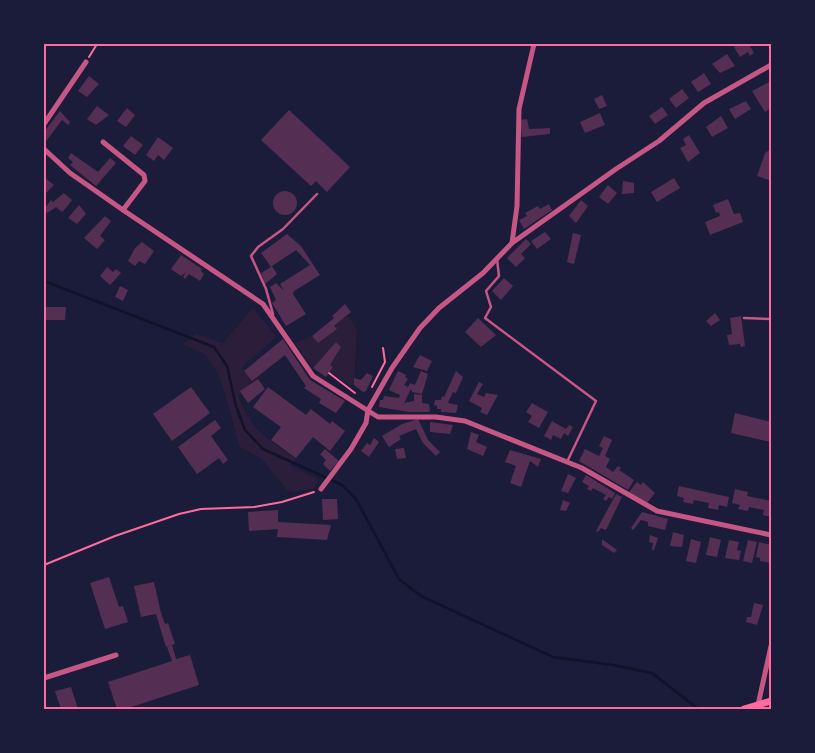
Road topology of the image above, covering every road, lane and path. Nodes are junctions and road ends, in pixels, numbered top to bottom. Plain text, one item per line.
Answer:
1 (97, 44) edge
2 (534, 44) edge
3 (86, 62) joint
4 (771, 65) edge
5 (44, 124) edge
6 (103, 142) dead end
7 (44, 149) edge
8 (317, 194) dead end
9 (123, 210) junction
10 (512, 243) junction
11 (497, 259) junction
12 (274, 317) junction
13 (744, 318) dead end
14 (771, 319) edge
15 (383, 348) dead end
16 (329, 373) dead end
17 (353, 392) dead end
18 (369, 393) dead end
19 (368, 410) junction
20 (378, 417) junction
21 (366, 423) junction
22 (568, 462) junction
23 (321, 489) joint
24 (771, 535) edge
25 (44, 565) edge
26 (771, 646) edge
27 (116, 655) dead end
28 (44, 678) edge
29 (771, 701) edge
30 (758, 705) junction
31 (744, 709) edge

1 - 3 path
2 - 10 street
3 - 5 street
4 - 10 street
6 - 9 street
7 - 9 street
8 - 12 lane
9 - 12 street
10 - 11 street
11 - 19 street
11 - 22 lane
12 - 19 street
13 - 14 lane
15 - 18 path
16 - 17 path
19 - 20 street
19 - 21 street
20 - 21 street
20 - 22 street
21 - 23 street
22 - 24 street
23 - 25 path
26 - 30 street
27 - 28 street
29 - 30 main road
30 - 31 main road

